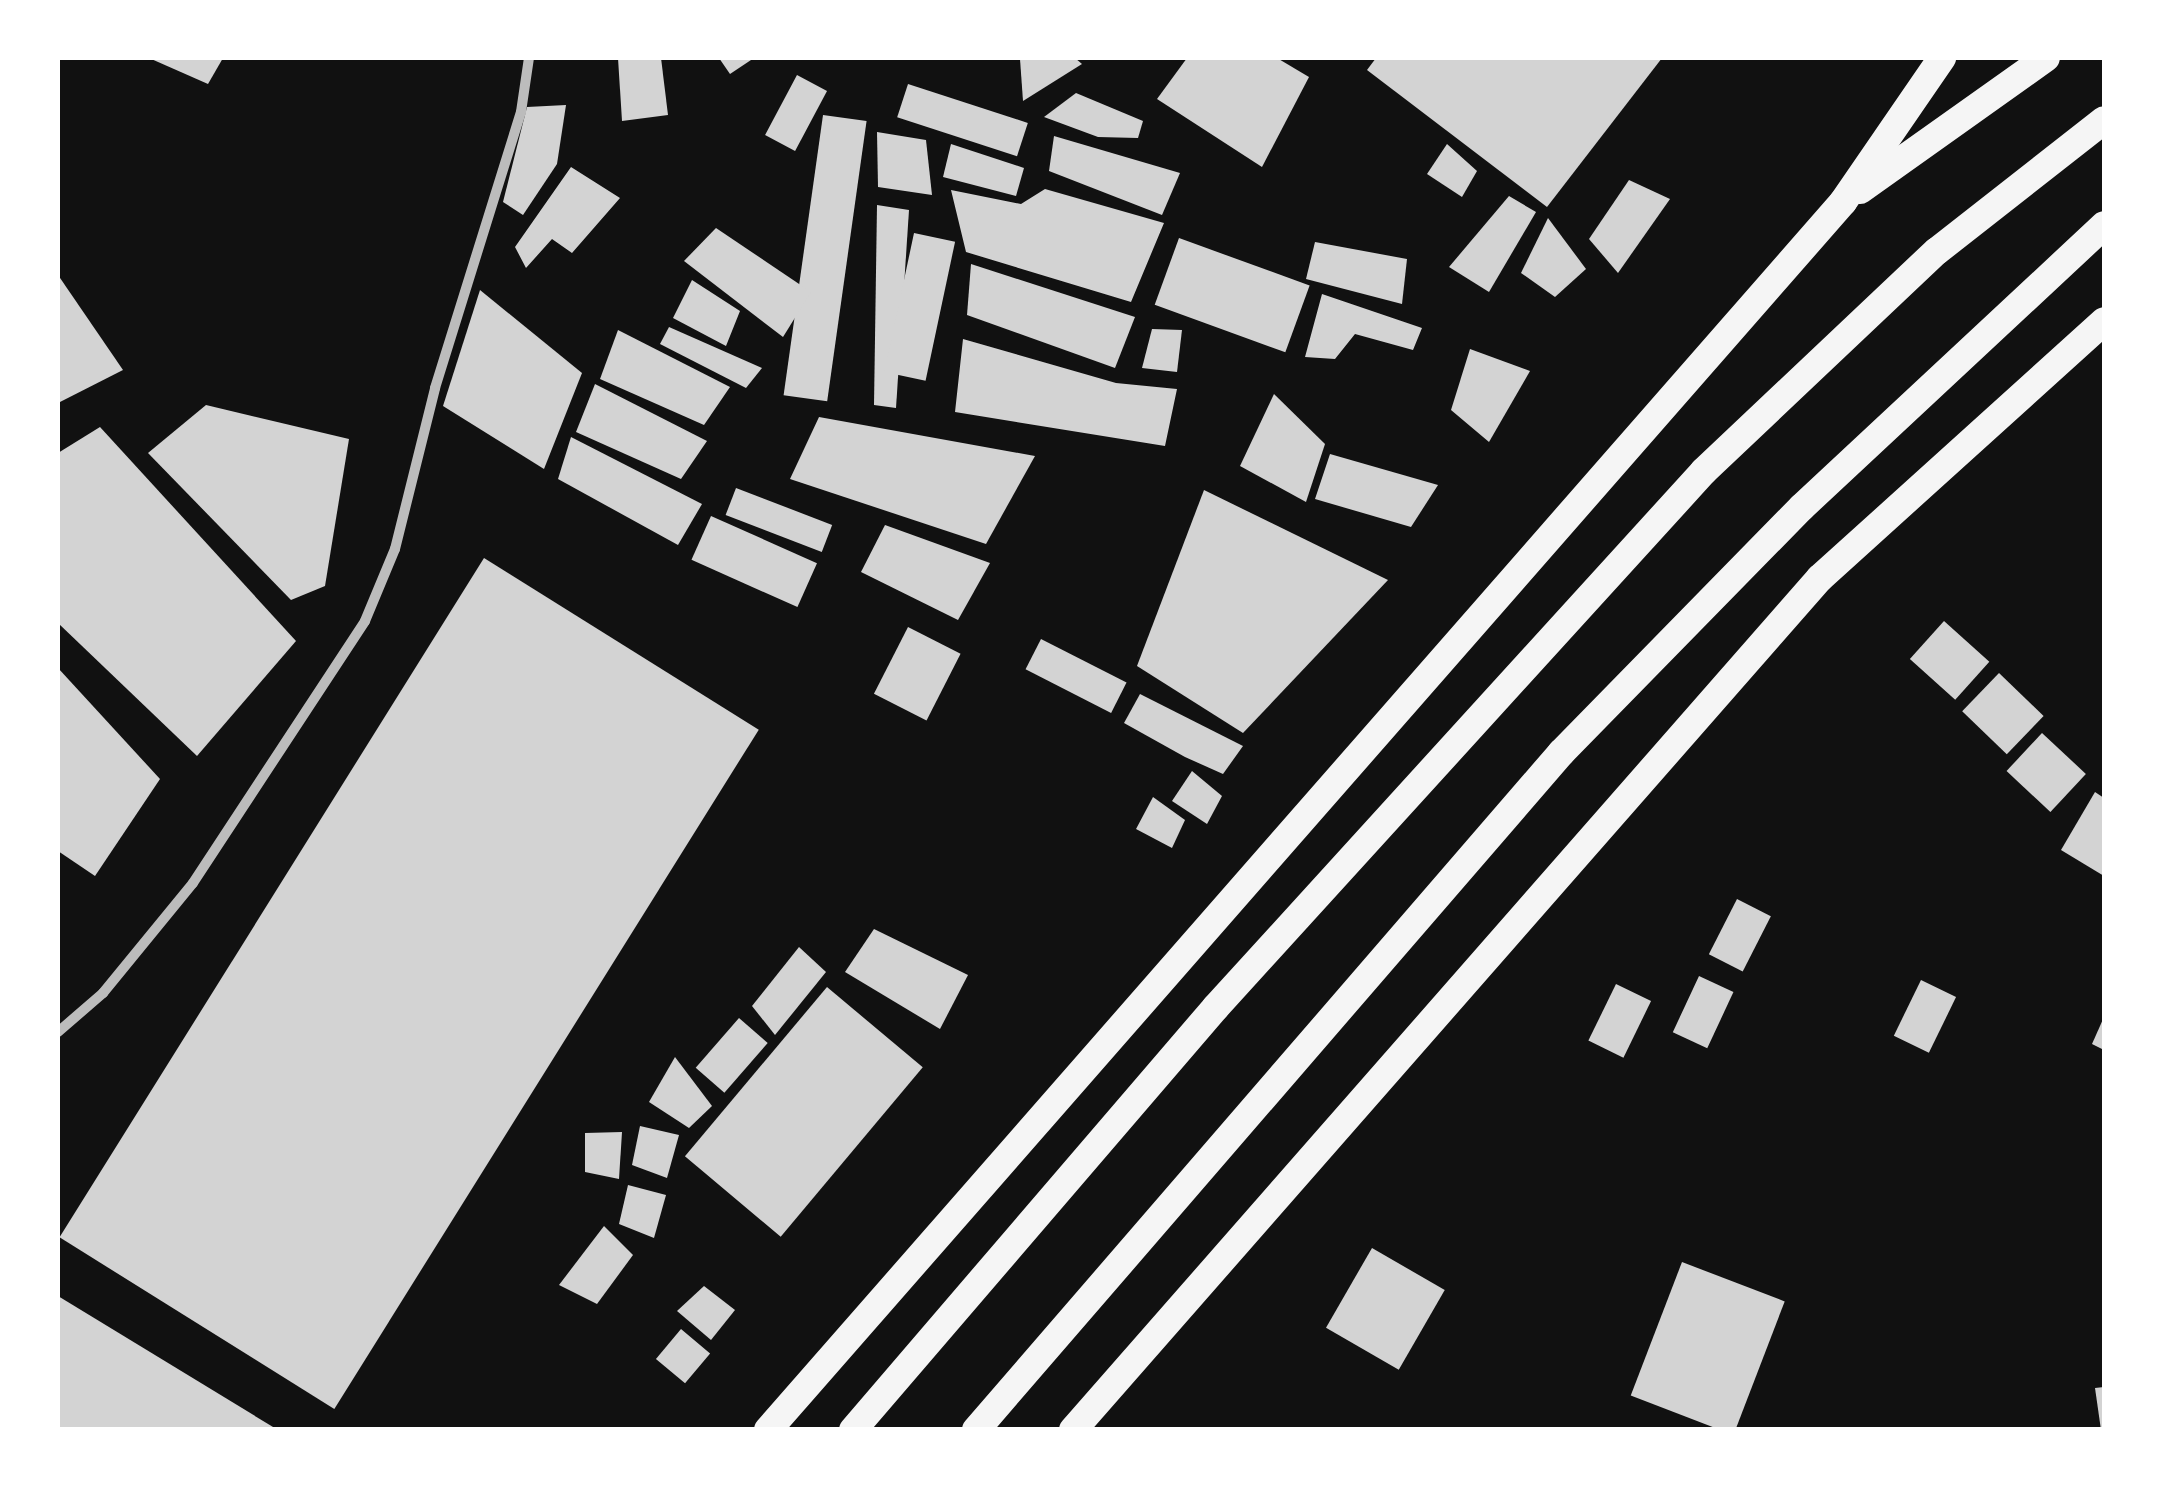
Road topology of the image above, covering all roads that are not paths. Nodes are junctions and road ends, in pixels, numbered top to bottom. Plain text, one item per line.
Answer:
1 (529, 58) edge
2 (1942, 58) edge
3 (2046, 58) edge
4 (2104, 120) edge
5 (1843, 202) junction
6 (2104, 225) edge
7 (2104, 321) edge
8 (58, 1032) edge
9 (768, 1430) edge
10 (853, 1430) edge
11 (976, 1430) edge
12 (1072, 1430) edge

1 - 8 street
2 - 5 highway
3 - 5 highway
4 - 10 highway
5 - 9 highway
6 - 11 highway
7 - 12 highway

